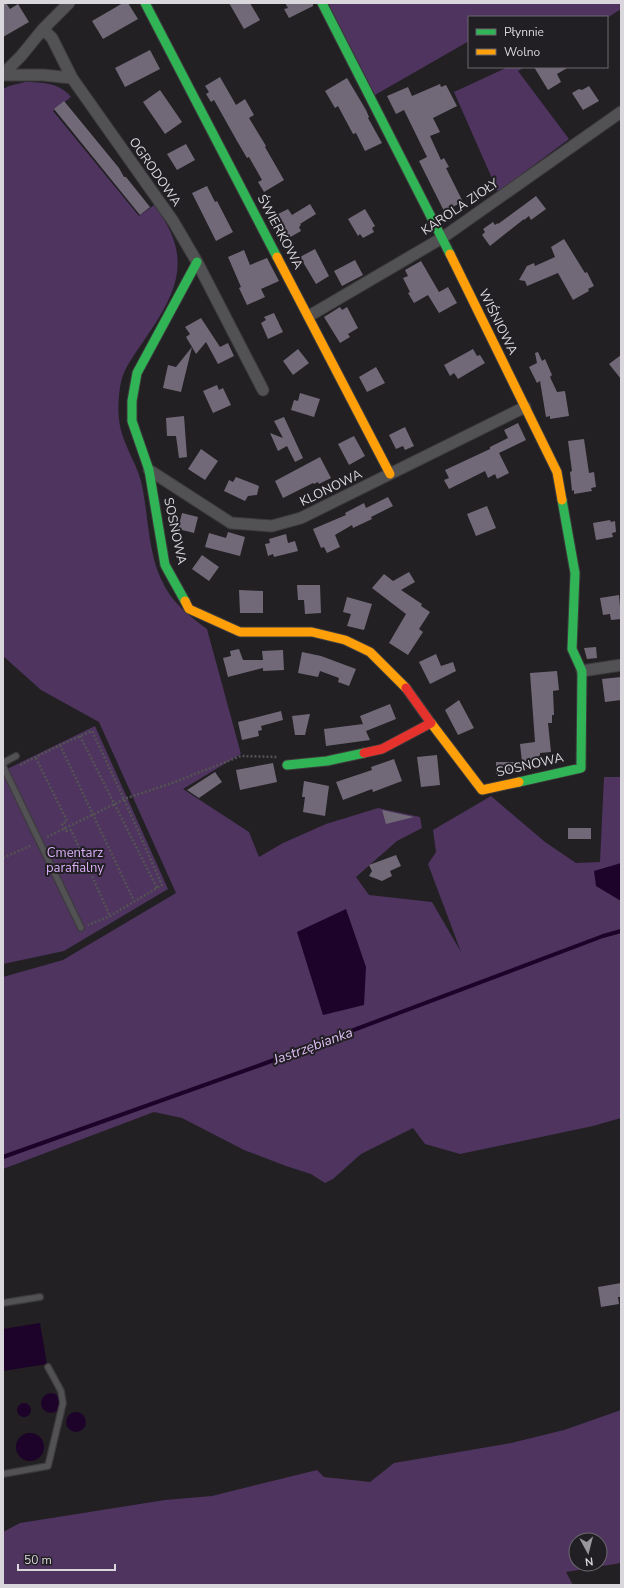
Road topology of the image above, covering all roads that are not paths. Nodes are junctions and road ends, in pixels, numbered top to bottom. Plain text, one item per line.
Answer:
1 (69, 3) edge
2 (145, 3) edge
3 (322, 3) edge
4 (43, 29) junction
5 (3, 75) edge
6 (72, 78) junction
7 (621, 112) edge
8 (442, 238) junction
9 (198, 262) junction
10 (309, 316) junction
11 (263, 390) dead end
12 (525, 407) junction
13 (149, 470) junction
14 (390, 474) junction
15 (621, 665) edge
16 (582, 671) junction
17 (431, 723) junction
18 (16, 756) dead end
19 (3, 763) edge
20 (287, 765) road end
21 (81, 928) road end
22 (40, 1297) dead end
23 (3, 1303) edge
24 (48, 1367) dead end
25 (3, 1474) edge

1 - 4 street
2 - 10 street, ŚWIERKOWA
3 - 8 street, WIŚNIOWA
4 - 5 street
4 - 6 street, OGRODOWA
5 - 6 street
6 - 9 street, OGRODOWA
7 - 8 street, KAROLA ZIOŁY
8 - 10 street, KAROLA ZIOŁY
8 - 12 street, WIŚNIOWA
9 - 11 street, OGRODOWA
9 - 13 street, SOSNOWA
10 - 14 street, ŚWIERKOWA
12 - 14 street, KLONOWA
12 - 16 street, WIŚNIOWA
13 - 14 street, KLONOWA
13 - 17 street, SOSNOWA
15 - 16 street
16 - 17 street, SOSNOWA
17 - 20 street
18 - 19 lane
19 - 21 lane
22 - 23 lane
24 - 25 lane

